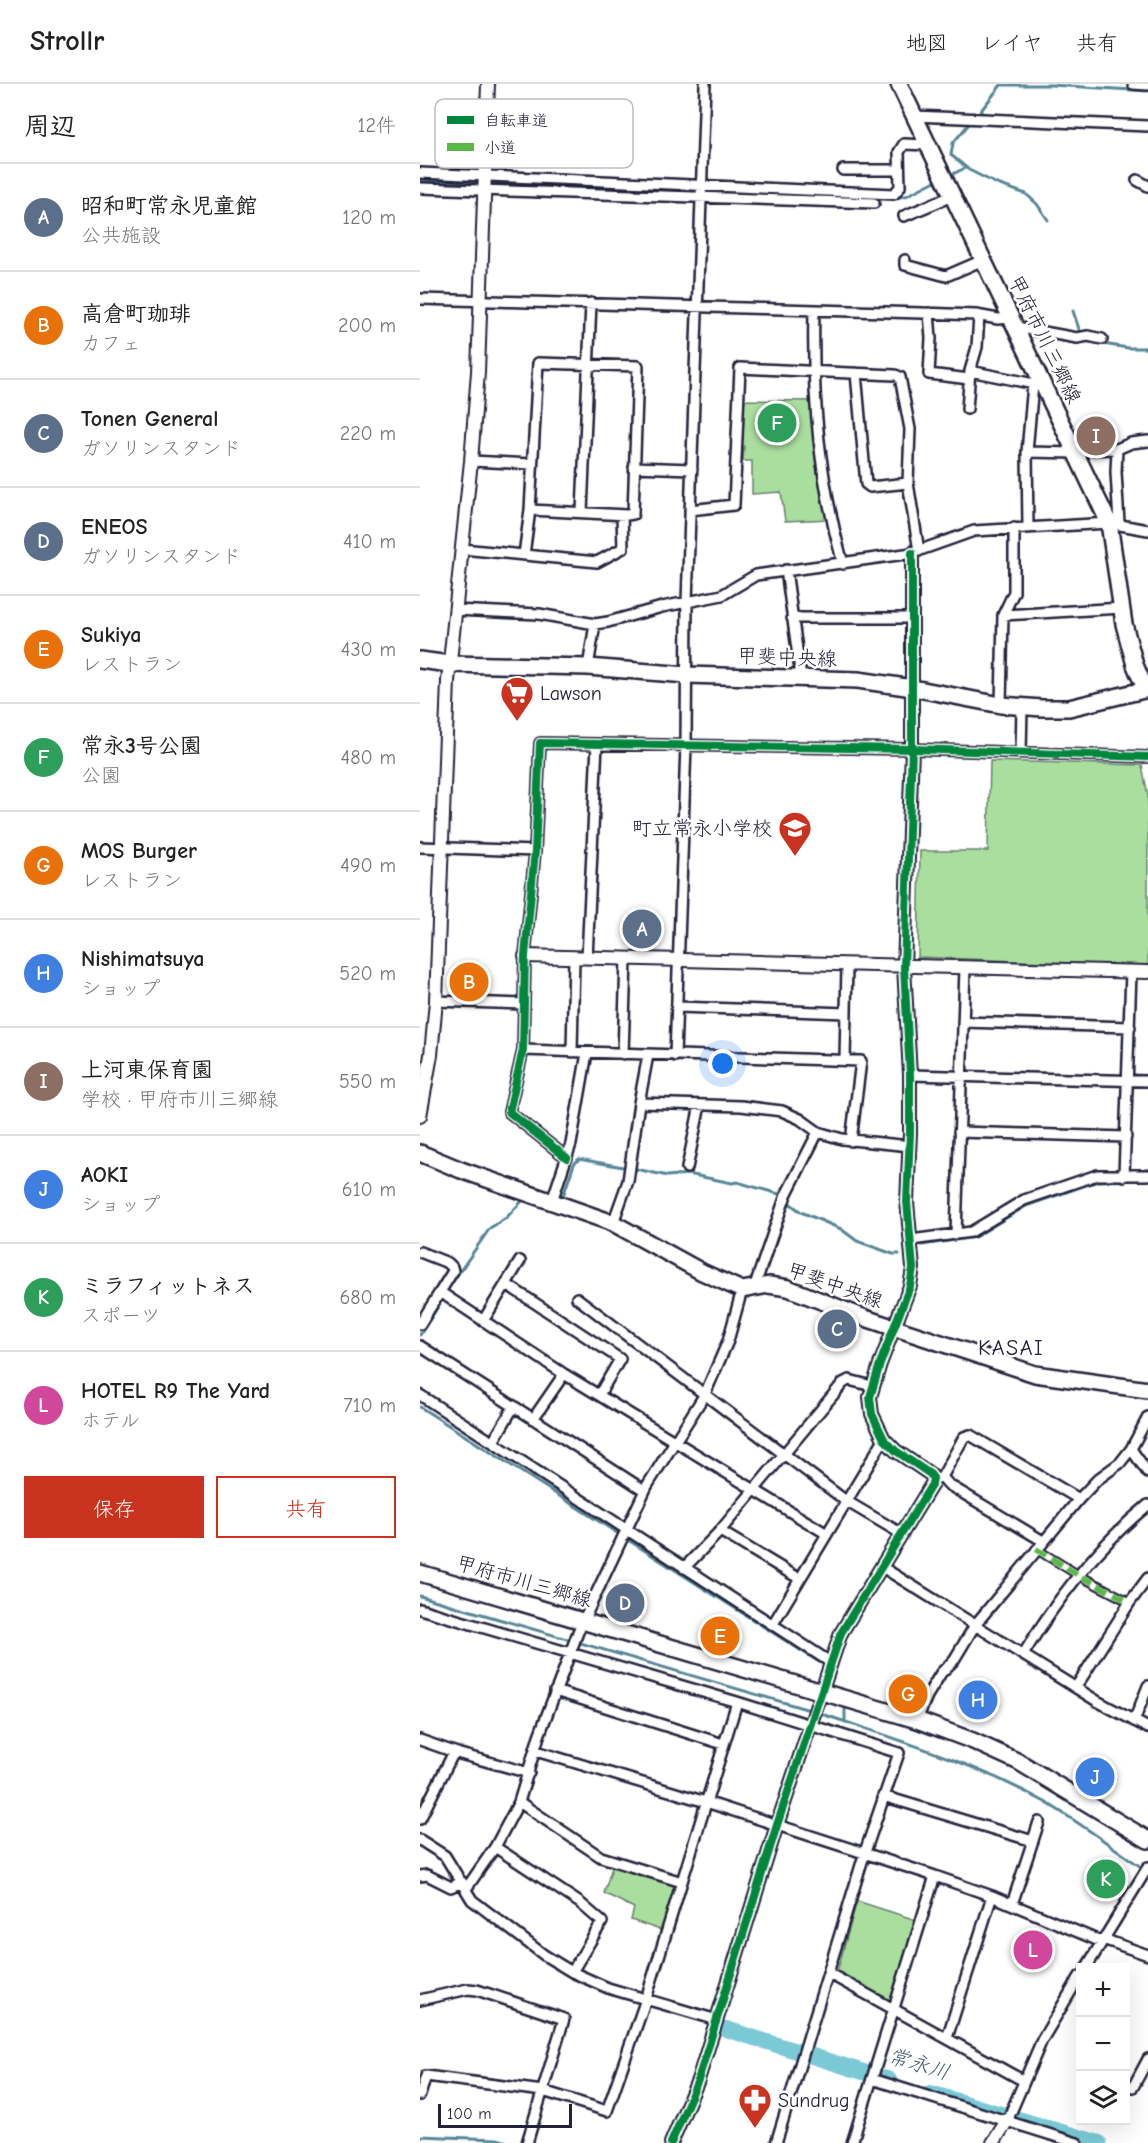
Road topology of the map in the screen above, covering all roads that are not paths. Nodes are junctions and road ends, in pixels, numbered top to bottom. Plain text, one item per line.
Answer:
1 (488, 84) edge
2 (705, 84) edge
3 (899, 84) edge
4 (1135, 84) edge
5 (1148, 85) edge
6 (488, 99) edge
7 (914, 116) junction
8 (1148, 126) edge
9 (927, 145) junction
10 (485, 168) edge
11 (843, 170) dead end
12 (899, 170) junction
13 (420, 173) edge
14 (485, 176) junction
15 (1137, 180) dead end
16 (702, 186) junction
17 (1148, 186) edge
18 (420, 188) edge
19 (485, 190) junction
20 (952, 196) junction
21 (702, 197) junction
22 (874, 203) dead end
23 (904, 216) dead end
24 (905, 260) dead end
25 (983, 260) junction
26 (420, 299) edge
27 (481, 300) junction
28 (591, 303) junction
29 (699, 306) junction
30 (814, 310) junction
31 (929, 313) junction
32 (979, 316) junction
33 (1014, 323) junction
34 (1102, 339) dead end
35 (589, 365) junction
36 (812, 371) junction
37 (856, 373) junction
38 (970, 375) junction
39 (1039, 385) junction
40 (967, 409) dead end
41 (1148, 441) edge
42 (1117, 449) junction
43 (1076, 451) junction
44 (1027, 452) junction
45 (471, 461) junction
46 (532, 464) junction
47 (634, 467) junction
48 (692, 469) junction
49 (908, 483) junction
50 (530, 510) junction
51 (690, 510) junction
52 (582, 512) junction
53 (622, 515) junction
54 (1114, 523) junction
55 (1028, 527) junction
56 (1014, 528) junction
57 (1148, 530) edge
58 (462, 549) junction
59 (915, 552) junction
60 (524, 555) junction
61 (843, 564) junction
62 (786, 570) junction
63 (687, 602) junction
64 (1122, 609) junction
65 (455, 610) junction
66 (1003, 615) junction
67 (792, 618) junction
68 (912, 618) junction
69 (596, 624) junction
70 (420, 660) edge
71 (449, 664) junction
72 (588, 667) junction
73 (687, 675) junction
74 (801, 678) junction
75 (913, 688) junction
76 (1148, 689) edge
77 (1001, 705) junction
78 (1022, 707) junction
79 (597, 744) junction
80 (686, 745) junction
81 (912, 748) junction
82 (1021, 753) junction
83 (1148, 757) edge
84 (420, 848) edge
85 (442, 849) junction
86 (535, 851) junction
87 (525, 956) junction
88 (580, 958) junction
89 (626, 959) junction
90 (680, 960) junction
91 (847, 965) junction
92 (904, 967) junction
93 (965, 969) junction
94 (1131, 972) junction
95 (1148, 972) edge
96 (436, 1001) junction
97 (524, 1004) junction
98 (678, 1007) junction
99 (846, 1013) junction
100 (963, 1022) junction
101 (1130, 1027) junction
102 (523, 1050) junction
103 (572, 1052) junction
104 (587, 1053) junction
105 (623, 1054) junction
106 (648, 1055) junction
107 (675, 1056) junction
108 (845, 1060) junction
109 (425, 1064) edge
110 (910, 1075) junction
111 (961, 1077) junction
112 (1128, 1080) junction
113 (1148, 1081) edge
114 (639, 1103) junction
115 (699, 1105) junction
116 (420, 1116) edge
117 (819, 1132) junction
118 (959, 1132) junction
119 (1126, 1137) junction
120 (851, 1141) junction
121 (910, 1146) junction
122 (420, 1153) edge
123 (567, 1158) junction
124 (687, 1168) dead end
125 (1148, 1175) edge
126 (1124, 1176) junction
127 (552, 1201) junction
128 (613, 1223) junction
129 (956, 1234) junction
130 (911, 1240) junction
131 (420, 1252) edge
132 (520, 1261) dead end
133 (506, 1284) junction
134 (748, 1289) junction
135 (440, 1292) junction
136 (577, 1298) dead end
137 (483, 1321) junction
138 (420, 1324) edge
139 (894, 1328) junction
140 (420, 1346) edge
141 (564, 1374) junction
142 (872, 1386) junction
143 (1148, 1390) edge
144 (705, 1394) junction
145 (420, 1395) edge
146 (599, 1395) junction
147 (514, 1406) junction
148 (1148, 1417) edge
149 (533, 1419) junction
150 (884, 1439) junction
151 (493, 1442) junction
152 (675, 1442) junction
153 (1131, 1449) junction
154 (784, 1455) junction
155 (1148, 1473) edge
156 (937, 1478) junction
157 (753, 1489) junction
158 (645, 1490) junction
159 (1078, 1499) junction
160 (846, 1502) junction
161 (1148, 1505) edge
162 (720, 1531) junction
163 (624, 1534) junction
164 (827, 1534) junction
165 (902, 1534) junction
166 (1043, 1541) junction
167 (1036, 1549) junction
168 (882, 1567) junction
169 (684, 1568) junction
170 (420, 1573) edge
171 (1080, 1576) junction
172 (1148, 1578) edge
173 (800, 1579) junction
174 (1130, 1602) junction
175 (420, 1610) edge
176 (772, 1624) junction
177 (975, 1625) junction
178 (581, 1627) junction
179 (570, 1653) junction
180 (1023, 1655) junction
181 (831, 1662) junction
182 (1148, 1686) edge
183 (1076, 1687) junction
184 (555, 1691) junction
185 (820, 1696) junction
186 (737, 1702) junction
187 (917, 1720) junction
188 (1134, 1721) junction
189 (811, 1724) junction
190 (1148, 1728) edge
191 (420, 1740) edge
192 (723, 1744) junction
193 (536, 1751) junction
194 (454, 1752) junction
195 (529, 1773) junction
196 (884, 1796) junction
197 (519, 1802) junction
198 (706, 1802) junction
199 (420, 1819) edge
200 (1039, 1822) dead end
201 (777, 1825) junction
202 (420, 1840) edge
203 (1148, 1840) edge
204 (1033, 1841) junction
205 (495, 1847) junction
206 (865, 1852) junction
207 (1148, 1867) edge
208 (420, 1876) edge
209 (935, 1876) junction
210 (682, 1882) junction
211 (464, 1886) junction
212 (992, 1896) junction
213 (1012, 1904) junction
214 (1102, 1940) junction
215 (1148, 1955) edge
216 (1089, 1963) edge
217 (572, 1972) junction
218 (828, 1973) junction
219 (1076, 1983) edge
220 (646, 1999) junction
221 (420, 2000) edge
222 (895, 2008) junction
223 (717, 2020) junction
224 (947, 2038) junction
225 (1148, 2059) edge
226 (423, 2075) edge
227 (873, 2075) junction
228 (1024, 2081) junction
229 (1133, 2087) dead end
230 (543, 2091) junction
231 (420, 2095) edge
232 (1009, 2117) junction
233 (527, 2143) edge
234 (671, 2143) edge
235 (776, 2143) edge
236 (852, 2143) edge
237 (993, 2143) edge
238 (1077, 2143) edge

1 - 6 street
2 - 16 street
3 - 7 main road, 甲府市川三郷線
4 - 5 street
7 - 8 street
7 - 9 main road, 甲府市川三郷線
9 - 12 street
9 - 20 main road, 甲府市川三郷線
10 - 14 street
11 - 12 street
12 - 16 street
13 - 14 street
14 - 16 street
14 - 19 street
15 - 17 street
16 - 21 street
18 - 19 street
19 - 21 street
19 - 27 street
20 - 23 street
20 - 25 main road, 甲府市川三郷線
21 - 22 street
21 - 29 street
24 - 25 street
25 - 33 main road, 甲府市川三郷線
26 - 27 street
27 - 28 street
27 - 45 street
28 - 29 street
28 - 35 street
29 - 30 street
29 - 48 street
30 - 31 street
30 - 36 street
31 - 32 street
31 - 38 street
32 - 33 street
32 - 38 street
33 - 34 street
33 - 39 main road, 甲府市川三郷線
35 - 46 street
35 - 47 street
35 - 52 street
36 - 37 street
36 - 51 street
36 - 61 street
37 - 49 street
37 - 49 street
38 - 39 street
38 - 40 street
39 - 43 main road, 甲府市川三郷線
39 - 44 street
41 - 42 street
42 - 43 street
42 - 54 street
43 - 44 street
43 - 54 main road, 甲府市川三郷線
44 - 55 street
45 - 46 street
45 - 58 street
46 - 50 street
47 - 48 street
47 - 53 street
48 - 51 street
49 - 59 street
50 - 52 street
50 - 60 street
51 - 63 street
52 - 53 street
53 - 60 street
54 - 55 street
54 - 57 street
54 - 64 main road, 甲府市川三郷線
55 - 56 street
56 - 59 street
56 - 66 street
58 - 60 street
58 - 65 street
59 - 61 street
59 - 68 street
61 - 62 street
62 - 63 street
62 - 67 street
63 - 69 street
63 - 73 street
64 - 66 street
64 - 76 main road, 甲府市川三郷線
65 - 69 street
65 - 71 street
66 - 77 street
67 - 68 street
67 - 74 street
68 - 75 street
69 - 72 street
70 - 71 main road, 甲斐中央線
71 - 72 main road, 甲斐中央線
71 - 85 street
72 - 73 main road, 甲斐中央線
73 - 74 main road, 甲斐中央線
73 - 80 street
74 - 75 main road, 甲斐中央線
75 - 77 main road, 甲斐中央線
75 - 81 street
76 - 78 main road, 甲斐中央線
77 - 78 main road, 甲斐中央線
78 - 82 street
79 - 80 street
79 - 86 street
79 - 88 street
80 - 81 street
80 - 90 street
81 - 82 street
81 - 92 street
82 - 83 street
84 - 85 street
85 - 86 street
85 - 96 street
86 - 87 street
87 - 88 street
87 - 97 street
88 - 89 street
88 - 103 street
89 - 90 street
89 - 105 street
90 - 91 street
90 - 98 street
91 - 92 street
91 - 99 street
92 - 93 street
92 - 110 street
93 - 94 street
93 - 100 street
94 - 95 street
94 - 101 street
96 - 97 street
96 - 109 street
97 - 102 street
98 - 99 street
98 - 107 street
99 - 108 street
100 - 101 street
100 - 111 street
101 - 112 street
102 - 103 street
102 - 123 street
103 - 104 street
104 - 105 street
104 - 123 street
105 - 106 street
106 - 107 street
106 - 114 street
107 - 108 street
108 - 120 street
109 - 116 street
110 - 111 street
110 - 121 street
111 - 112 street
111 - 118 street
112 - 113 street
112 - 119 street
114 - 115 street
114 - 128 street
115 - 117 street
115 - 124 street
117 - 120 street
117 - 134 street
118 - 119 street
118 - 129 street
119 - 126 street
120 - 121 street
121 - 130 street
122 - 127 main road, 甲斐中央線
123 - 127 street
125 - 126 street
126 - 129 street
127 - 128 main road, 甲斐中央線
128 - 134 main road, 甲斐中央線
129 - 130 street
130 - 139 street
131 - 135 street
132 - 133 street
133 - 137 street
133 - 146 street
134 - 139 main road, 甲斐中央線
134 - 144 street
135 - 137 street
135 - 138 street
136 - 144 street
137 - 141 street
139 - 142 street
139 - 143 main road, 甲斐中央線
140 - 147 street
141 - 146 street
141 - 149 street
142 - 150 street
142 - 154 street
144 - 152 street
144 - 154 street
145 - 151 street
146 - 152 street
147 - 149 street
147 - 151 street
148 - 153 street
149 - 158 street
150 - 156 street
150 - 160 street
151 - 163 street
152 - 157 street
152 - 158 street
153 - 155 street
153 - 159 street
154 - 157 street
154 - 160 street
156 - 159 street
156 - 165 street
156 - 166 street
157 - 162 street
157 - 164 street
158 - 163 street
159 - 166 street
160 - 164 street
160 - 165 street
161 - 171 street
162 - 169 street
162 - 173 street
163 - 169 street
163 - 178 street
164 - 173 street
165 - 168 street
166 - 167 street
167 - 171 street
167 - 177 street
168 - 177 street
168 - 181 street
169 - 176 street
170 - 178 main road, 甲府市川三郷線
171 - 174 street
171 - 180 street
172 - 174 street
173 - 176 street
174 - 183 street
175 - 179 street
176 - 181 street
177 - 180 street
177 - 187 street
178 - 179 street
178 - 185 main road, 甲府市川三郷線
179 - 184 street
179 - 186 street
180 - 183 street
181 - 185 street
182 - 188 street
183 - 188 street
184 - 192 street
184 - 193 street
185 - 187 main road, 甲府市川三郷線
185 - 189 street
186 - 189 street
186 - 192 street
187 - 203 main road, 甲府市川三郷線
188 - 190 street
189 - 196 street
189 - 201 street
191 - 194 street
192 - 198 street
193 - 195 street
193 - 198 street
194 - 195 street
194 - 199 street
195 - 197 street
196 - 204 street
196 - 206 street
197 - 205 street
197 - 210 street
198 - 201 street
198 - 210 street
200 - 204 street
201 - 206 street
201 - 223 street
202 - 211 street
204 - 213 street
205 - 211 street
205 - 217 street
206 - 209 street
206 - 218 street
207 - 214 street
208 - 211 street
209 - 212 street
209 - 222 street
210 - 220 street
211 - 217 street
212 - 213 street
212 - 224 street
213 - 214 street
214 - 215 street
214 - 216 street
217 - 220 street
218 - 222 street
218 - 235 street
219 - 228 street
220 - 223 street
220 - 230 street
221 - 230 street
222 - 224 street
222 - 227 street
223 - 234 street
224 - 228 street
225 - 229 street
226 - 230 street
226 - 231 street
227 - 232 street
227 - 236 street
228 - 232 street
230 - 233 street
232 - 237 street
232 - 238 street

